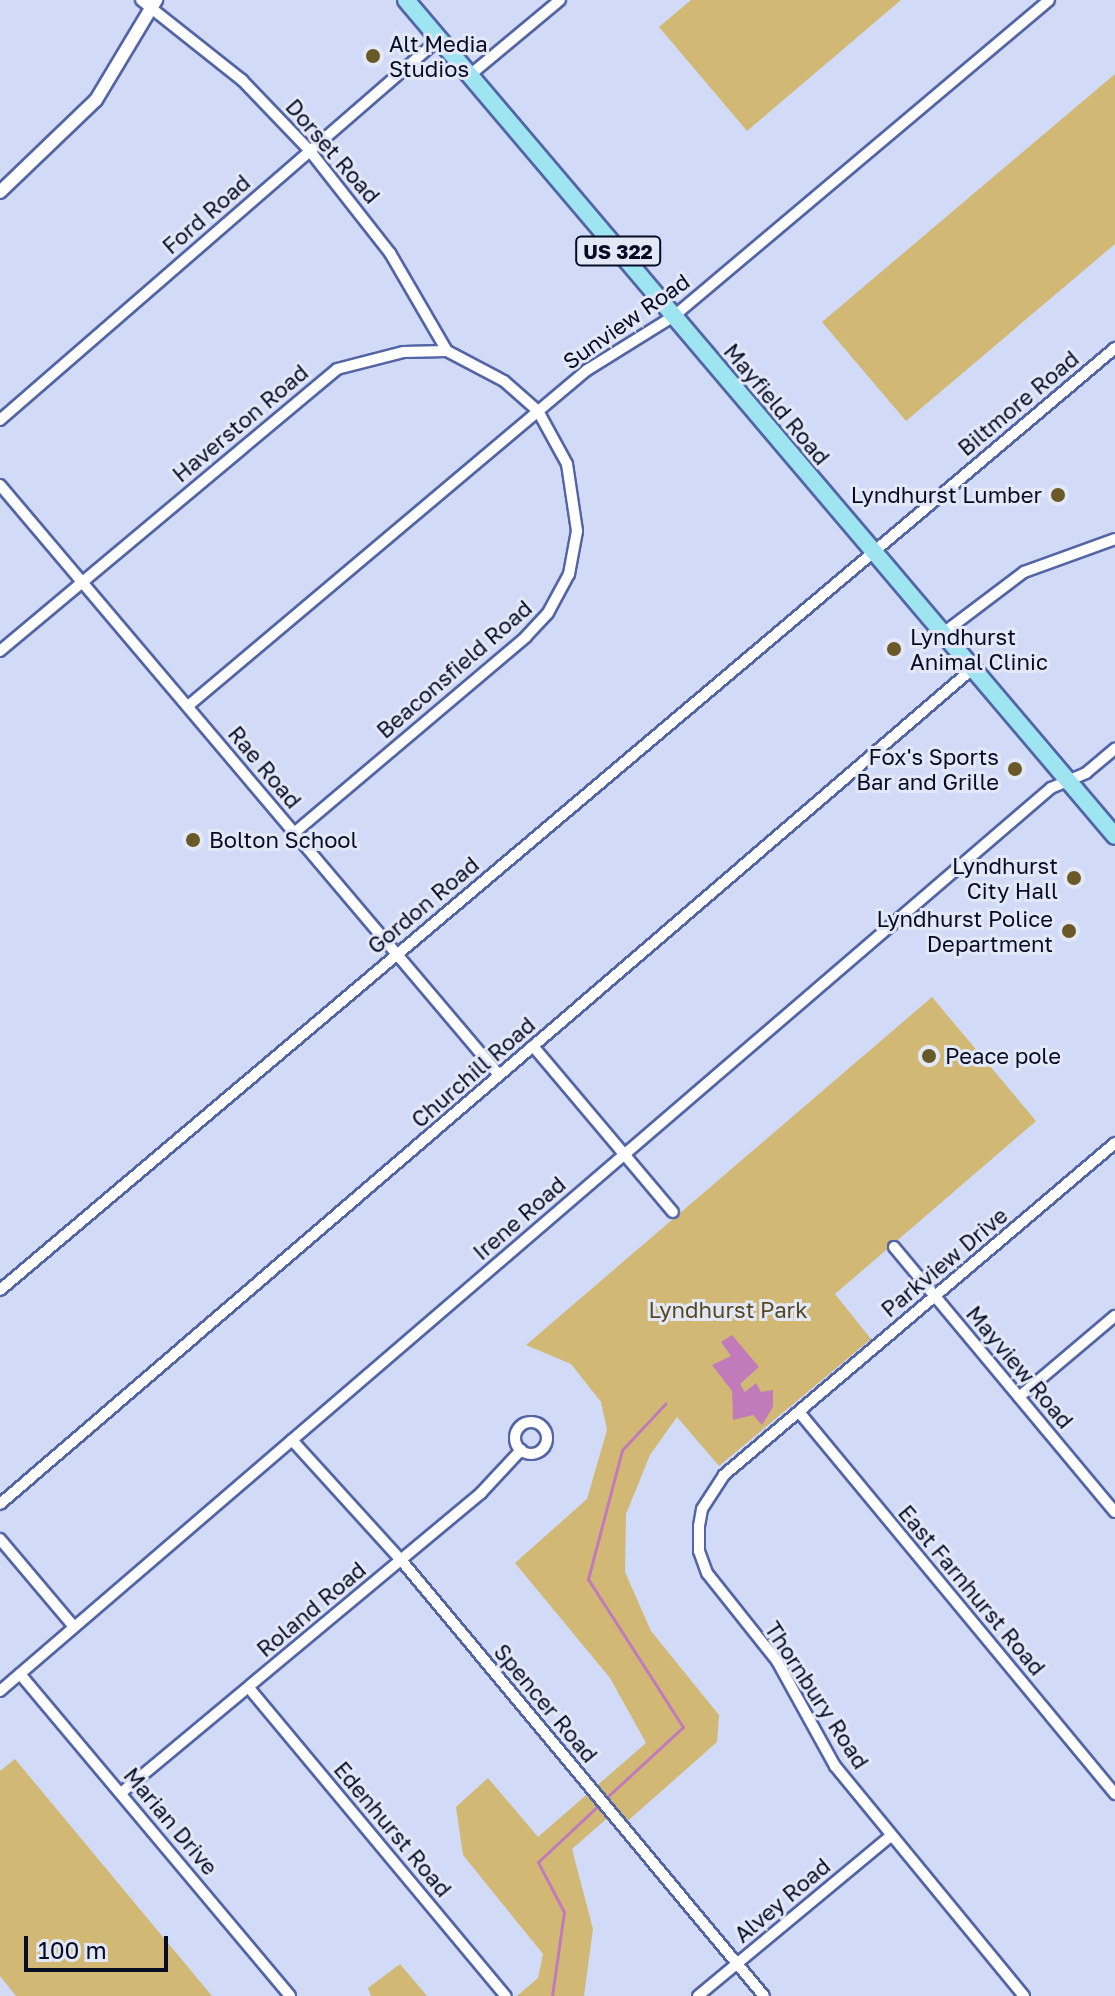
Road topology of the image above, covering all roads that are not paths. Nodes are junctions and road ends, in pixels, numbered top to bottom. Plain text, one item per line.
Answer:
1 (406, 0) edge
2 (560, 0) edge
3 (1049, 0) edge
4 (150, 2) edge
5 (439, 39) junction
6 (470, 75) junction
7 (310, 151) junction
8 (0, 192) edge
9 (674, 316) junction
10 (1115, 348) edge
11 (447, 351) junction
12 (538, 411) junction
13 (0, 420) edge
14 (0, 485) edge
15 (1115, 539) edge
16 (872, 551) junction
17 (83, 582) junction
18 (942, 634) junction
19 (0, 651) edge
20 (972, 669) junction
21 (188, 706) junction
22 (1115, 749) edge
23 (1067, 781) junction
24 (294, 833) junction
25 (1115, 836) edge
26 (398, 953) junction
27 (533, 1046) junction
28 (499, 1075) junction
29 (1115, 1143) edge
30 (625, 1154) junction
31 (673, 1212) dead end
32 (894, 1247) dead end
33 (0, 1290) edge
34 (936, 1298) junction
35 (1115, 1316) edge
36 (1019, 1397) junction
37 (799, 1412) junction
38 (292, 1440) junction
39 (521, 1450) dead end
40 (0, 1504) edge
41 (1115, 1512) edge
42 (0, 1539) edge
43 (401, 1560) junction
44 (74, 1627) junction
45 (20, 1674) junction
46 (249, 1688) junction
47 (0, 1691) edge
48 (121, 1793) junction
49 (1115, 1794) edge
50 (891, 1836) junction
51 (737, 1964) junction
52 (290, 1996) edge
53 (506, 1996) edge
54 (698, 1996) edge
55 (764, 1996) edge
56 (1024, 1996) edge

1 - 5 main road, Mayfield Road / US 322
2 - 6 street
3 - 9 street, Sunview Road
4 - 7 street, Dorset Road
4 - 8 street
5 - 6 main road, Mayfield Road / US 322
5 - 7 street, Ford Road
6 - 9 main road, Mayfield Road / US 322
7 - 11 street, Dorset Road
7 - 13 street, Ford Road
9 - 12 street, Sunview Road
9 - 16 main road, Mayfield Road / US 322
10 - 16 street, Biltmore Road
11 - 12 street, Haverston Road
11 - 17 street, Haverston Road
12 - 21 street, Sunview Road
12 - 24 street, Beaconsfield Road
14 - 17 street, Rae Road
15 - 18 street
16 - 18 main road, Mayfield Road / US 322
16 - 26 street, Gordon Road
17 - 19 street, Haverston Road
17 - 21 street, Rae Road
18 - 20 main road, Mayfield Road / US 322
20 - 23 main road, Mayfield Road / US 322
20 - 27 street, Churchill Road
21 - 24 street, Rae Road
22 - 23 street, Irene Road
23 - 25 main road, Mayfield Road / US 322
23 - 30 street, Irene Road
24 - 26 street, Rae Road
26 - 28 street, Rae Road
26 - 33 street, Gordon Road
27 - 28 street, Churchill Road
27 - 30 street
28 - 40 street, Churchill Road
29 - 34 street, Parkview Drive
30 - 31 street
30 - 38 street, Irene Road
32 - 34 street, Mayview Road
34 - 36 street, Mayview Road
34 - 37 street, Parkview Drive
35 - 36 street
36 - 41 street, Mayview Road
37 - 49 street, East Farnhurst Road
37 - 50 street, Thornbury Road
38 - 43 street, Spencer Road
38 - 44 street, Irene Road
39 - 43 street, Roland Road
42 - 44 street
43 - 46 street, Roland Road
43 - 51 street, Spencer Road
44 - 45 street, Irene Road
45 - 47 street, Irene Road
45 - 48 street, Marian Drive
46 - 48 street, Roland Road
46 - 53 street, Edenhurst Road
48 - 52 street, Marian Drive
50 - 51 street, Alvey Road
50 - 56 street, Thornbury Road
51 - 54 street, Alvey Road
51 - 55 street, Spencer Road

